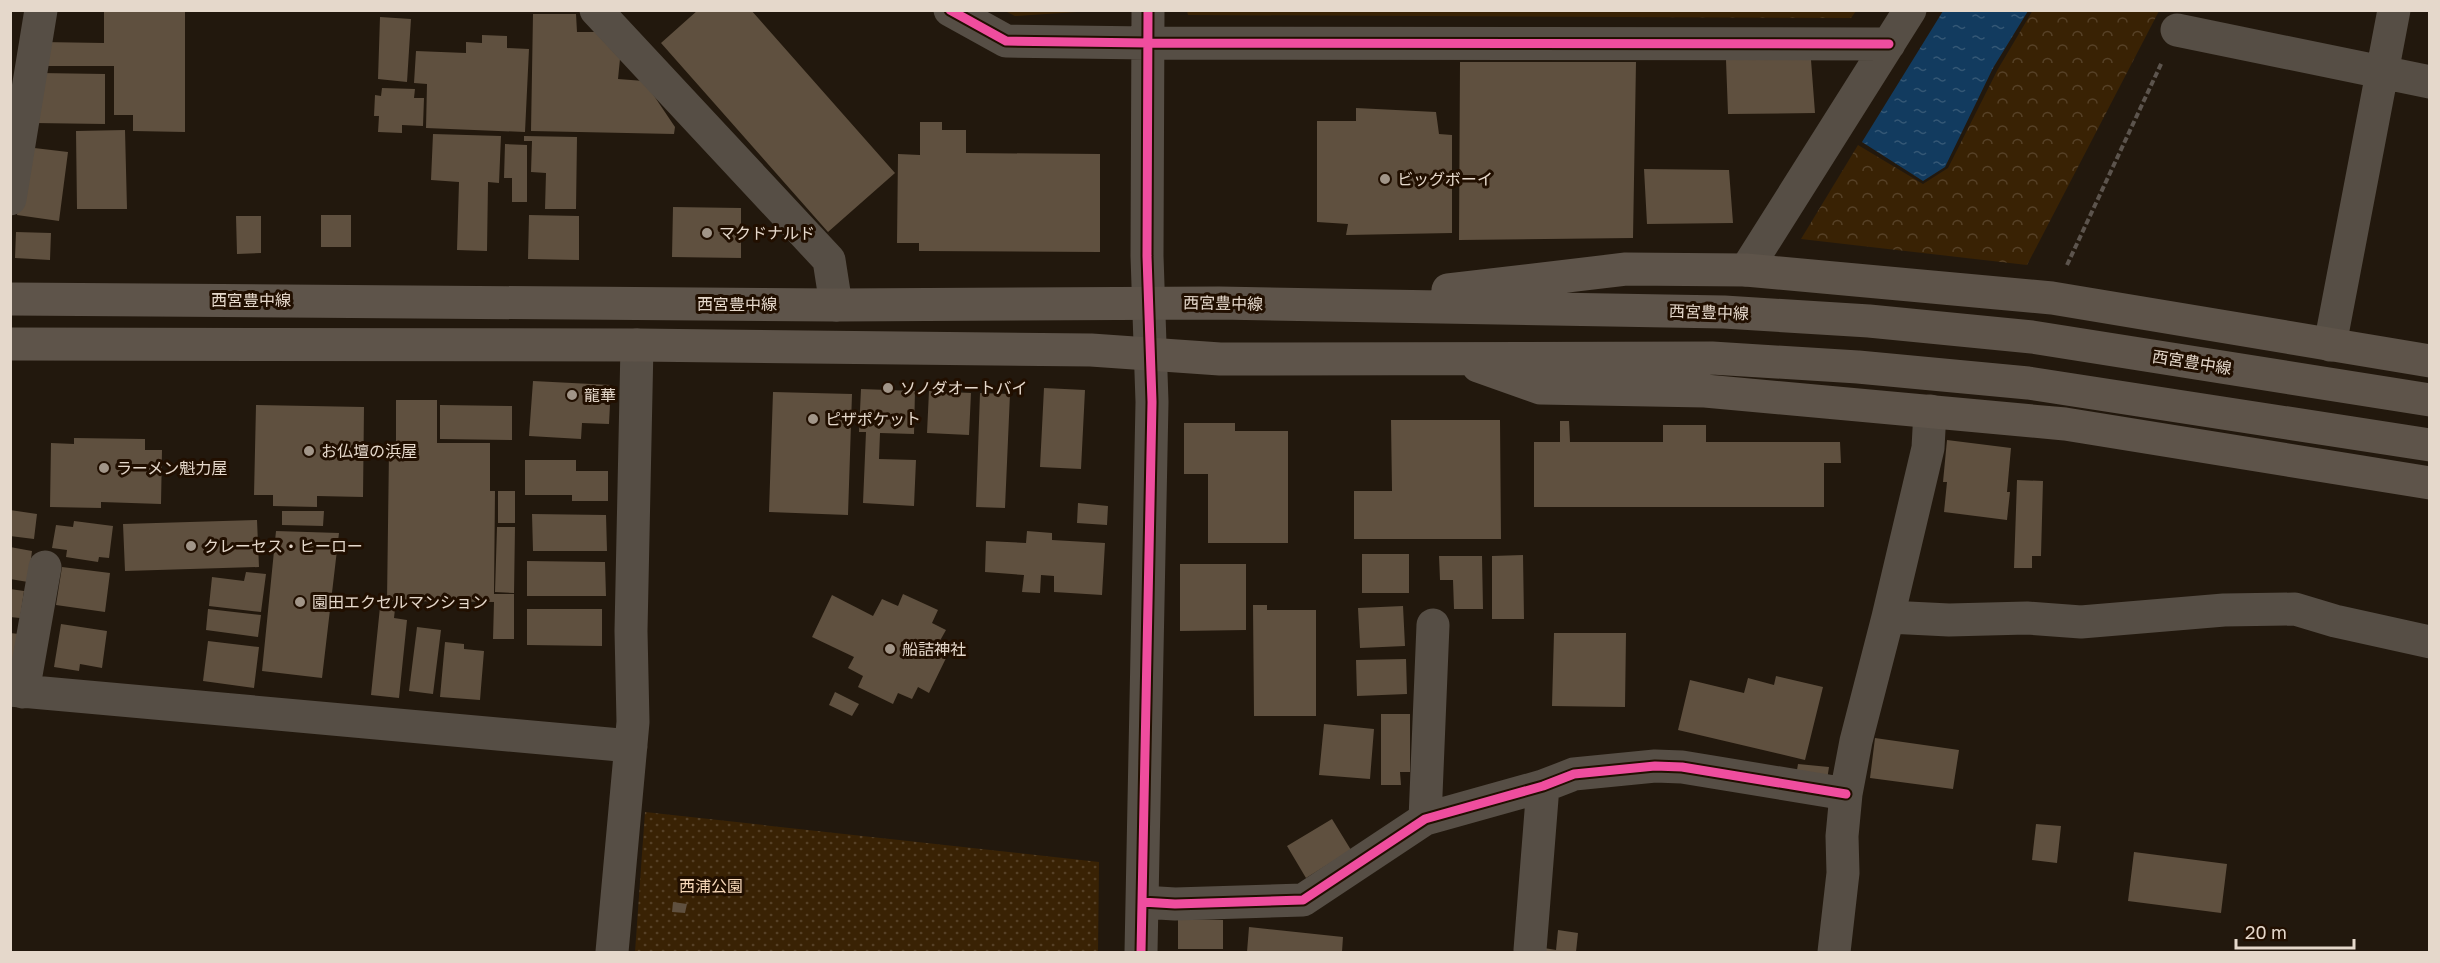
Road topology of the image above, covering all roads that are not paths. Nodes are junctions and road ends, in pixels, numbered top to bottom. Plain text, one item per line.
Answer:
1 (41, 10) edge
2 (596, 10) edge
3 (950, 10) edge
4 (1148, 10) edge
5 (1910, 10) edge
6 (2394, 10) edge
7 (2177, 30) road end
8 (1148, 43) junction
9 (1889, 44) junction
10 (2382, 72) junction
11 (2430, 81) edge
12 (10, 199) edge
13 (1746, 270) junction
14 (10, 299) edge
15 (1147, 303) junction
16 (1324, 304) junction
17 (836, 305) junction
18 (10, 344) edge
19 (637, 345) junction
20 (2330, 345) junction
21 (1149, 352) junction
22 (1456, 358) junction
23 (2430, 361) edge
24 (2430, 400) edge
25 (1930, 411) junction
26 (2430, 445) edge
27 (2430, 483) edge
28 (45, 567) dead end
29 (1888, 617) junction
30 (1433, 625) dead end
31 (2430, 642) edge
32 (17, 691) edge
33 (631, 746) junction
34 (1543, 786) junction
35 (1846, 794) junction
36 (1425, 819) junction
37 (1142, 902) junction
38 (1530, 950) dead end
39 (612, 952) edge
40 (1142, 952) edge
41 (1834, 952) edge

1 - 12 street
2 - 17 street
3 - 8 street
4 - 8 street
5 - 9 street
6 - 10 street
7 - 10 street
8 - 9 street
8 - 15 street
9 - 13 street
10 - 11 street
10 - 20 street
13 - 16 main road
13 - 20 main road
14 - 17 main road, 西宮豊中線
15 - 16 main road, 西宮豊中線
15 - 17 main road, 西宮豊中線
15 - 21 street
16 - 24 main road, 西宮豊中線
18 - 19 main road
19 - 21 main road
19 - 33 street
20 - 23 main road
21 - 22 main road
21 - 37 street
22 - 25 main road
22 - 26 main road
25 - 27 main road
25 - 29 street
28 - 32 street
29 - 31 street
29 - 35 street
30 - 36 street
32 - 33 street
33 - 39 street
34 - 35 street
34 - 36 street
34 - 38 street
35 - 41 street
36 - 37 street
37 - 40 street

